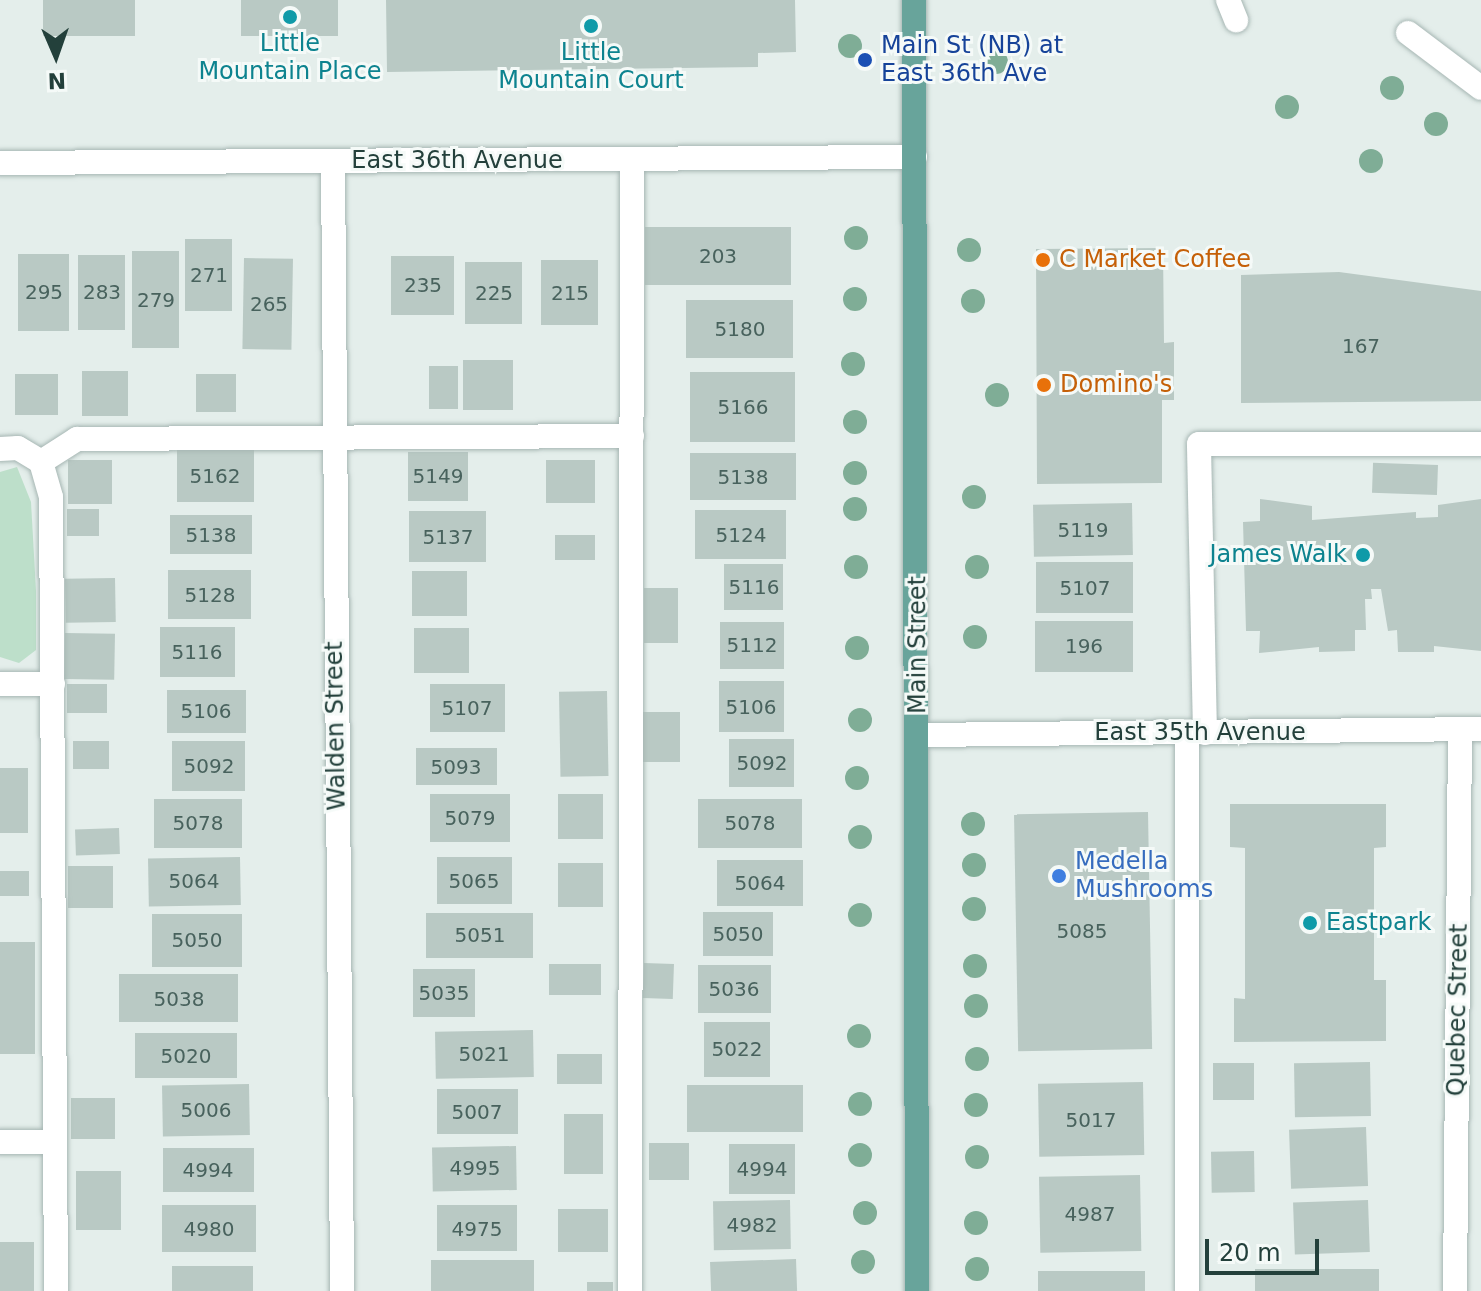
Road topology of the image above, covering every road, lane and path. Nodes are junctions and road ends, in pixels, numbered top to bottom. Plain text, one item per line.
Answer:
1 (914, 0) edge
2 (1408, 33) dead end
3 (1481, 88) edge
4 (915, 157) junction
5 (333, 161) junction
6 (632, 162) junction
7 (0, 163) edge
8 (333, 436) junction
9 (632, 436) junction
10 (1481, 444) edge
11 (0, 449) edge
12 (41, 462) junction
13 (0, 684) edge
14 (53, 684) junction
15 (1470, 730) edge
16 (1196, 733) junction
17 (919, 735) junction
18 (0, 1142) edge
19 (54, 1142) junction
20 (56, 1291) edge
21 (342, 1291) edge
22 (630, 1291) edge
23 (917, 1291) edge
24 (1187, 1291) edge
25 (1455, 1291) edge

1 - 4 main road, Main Street
2 - 3 street
4 - 6 street, East 36th Avenue
4 - 17 main road, Main Street
5 - 6 street, East 36th Avenue
5 - 7 street, East 36th Avenue
5 - 8 street, Walden Street
6 - 9 street
8 - 9 street
8 - 12 street
8 - 21 street, Walden Street
9 - 22 street
10 - 16 street
11 - 12 street
12 - 14 street
13 - 14 street
14 - 19 street
15 - 16 street, East 35th Avenue
15 - 25 street, Quebec Street
16 - 17 street, East 35th Avenue
16 - 24 street
17 - 23 main road, Main Street
18 - 19 street
19 - 20 street

